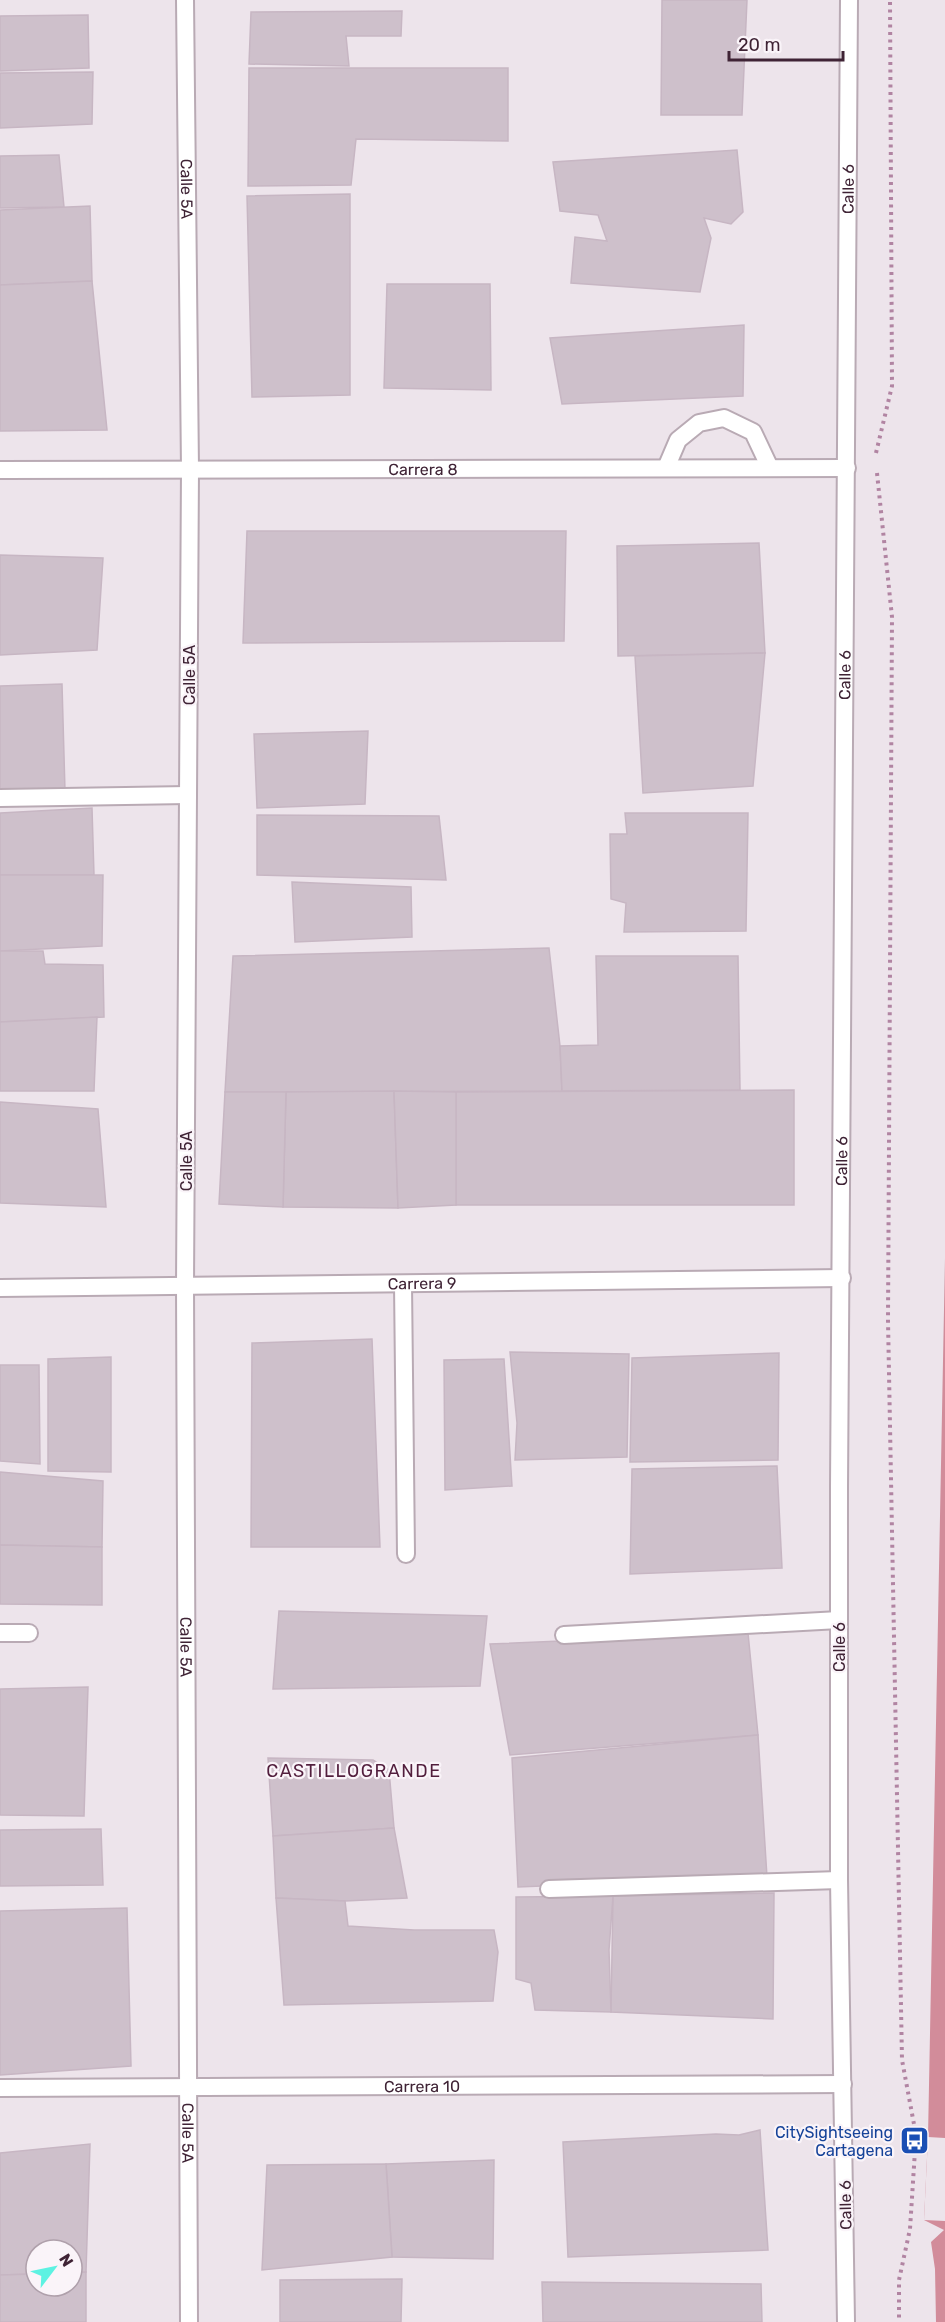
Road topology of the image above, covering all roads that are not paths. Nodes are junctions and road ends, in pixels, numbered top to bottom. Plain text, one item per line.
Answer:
1 (185, 0) edge
2 (849, 0) edge
3 (666, 468) junction
4 (770, 468) junction
5 (847, 468) junction
6 (0, 470) edge
7 (190, 470) junction
8 (188, 795) junction
9 (0, 798) edge
10 (842, 1278) junction
11 (403, 1284) junction
12 (185, 1286) junction
13 (0, 1288) edge
14 (406, 1554) dead end
15 (839, 1620) junction
16 (0, 1633) edge
17 (29, 1633) dead end
18 (564, 1635) dead end
19 (839, 1880) junction
20 (549, 1889) dead end
21 (843, 2084) junction
22 (0, 2088) edge
23 (188, 2088) junction
24 (189, 2322) edge
25 (846, 2322) edge

1 - 7 street, Calle 5A
2 - 5 street, Calle 6
3 - 4 street, Carrera 8
3 - 4 street
3 - 7 street, Carrera 8
4 - 5 street, Carrera 8
5 - 10 street, Calle 6
6 - 7 street, Carrera 8
7 - 8 street, Calle 5A
8 - 9 street
8 - 12 street, Calle 5A
10 - 11 street, Carrera 9
10 - 15 street, Calle 6
11 - 12 street, Carrera 9
11 - 14 street
12 - 13 street, Carrera 9
12 - 23 street, Calle 5A
15 - 18 street
15 - 19 street, Calle 6
16 - 17 street
19 - 20 street
19 - 21 street, Calle 6
21 - 23 street, Carrera 10
21 - 25 street, Calle 6
22 - 23 street, Carrera 10
23 - 24 street, Calle 5A

